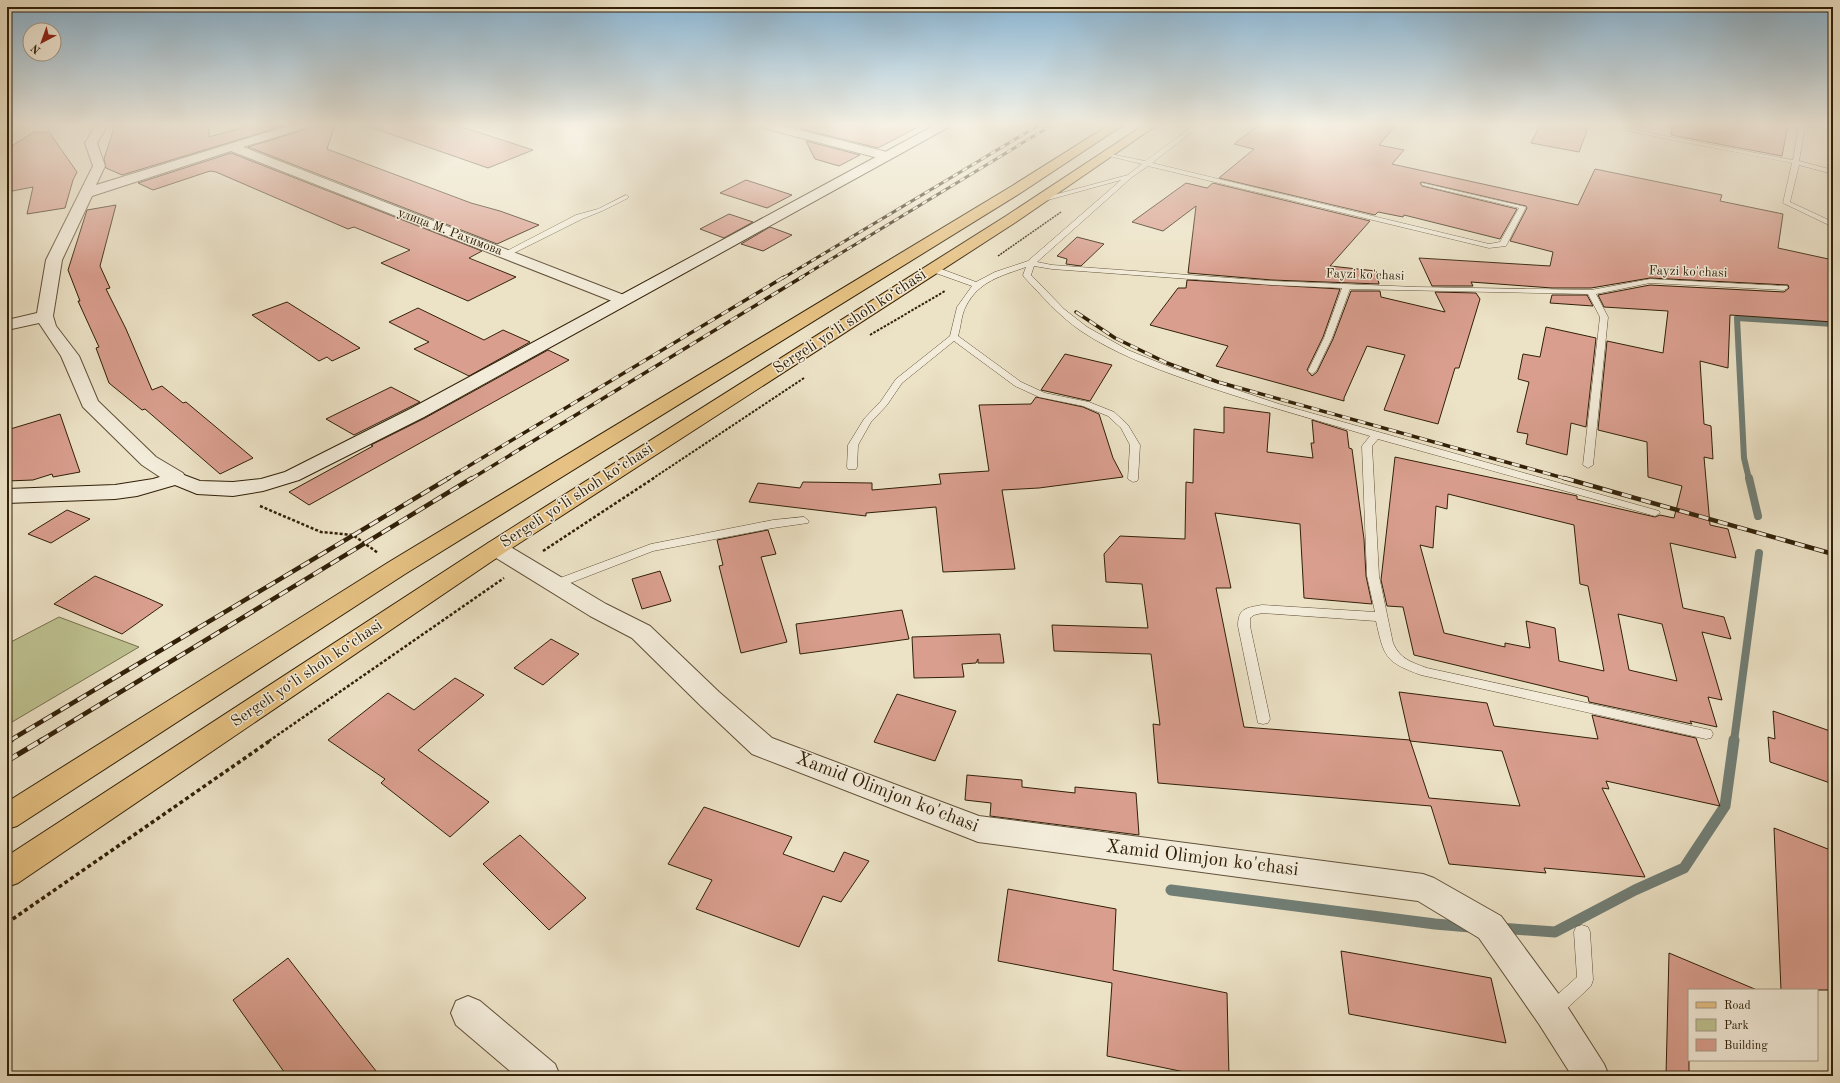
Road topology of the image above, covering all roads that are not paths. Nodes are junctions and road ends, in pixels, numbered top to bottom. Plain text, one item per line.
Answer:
1 (94, 176) edge
2 (139, 176) edge
3 (304, 176) edge
4 (850, 176) edge
5 (1037, 176) edge
6 (1076, 176) edge
7 (1130, 176) joint
8 (1199, 176) edge
9 (1793, 176) edge
10 (1424, 184) dead end
11 (86, 192) junction
12 (626, 198) dead end
13 (1037, 202) junction
14 (1833, 225) edge
15 (505, 254) junction
16 (1031, 263) junction
17 (933, 269) junction
18 (977, 285) junction
19 (1347, 286) junction
20 (1784, 288) dead end
21 (1591, 292) junction
22 (623, 300) junction
23 (45, 316) junction
24 (7, 325) edge
25 (954, 337) junction
26 (1312, 371) dead end
27 (1376, 435) junction
28 (1588, 465) dead end
29 (852, 467) dead end
30 (176, 478) junction
31 (1133, 479) dead end
32 (7, 496) edge
33 (1655, 513) dead end
34 (804, 521) dead end
35 (496, 548) junction
36 (556, 584) junction
37 (1382, 617) junction
38 (1263, 719) dead end
39 (1706, 734) dead end
40 (7, 816) edge
41 (7, 873) edge
42 (1582, 932) dead end
43 (1551, 1012) junction
44 (468, 1013) dead end
45 (543, 1076) edge
46 (1592, 1076) edge

1 - 11 street
2 - 11 street
3 - 15 street, улица М. Рахимова
4 - 22 street
5 - 40 main road, Sergeli yo‘li shoh ko‘chasi
6 - 13 main road, Sergeli yo‘li shoh ko‘chasi
7 - 13 lane
7 - 16 lane
8 - 10 lane
9 - 14 lane
11 - 23 street
12 - 15 lane
13 - 17 main road, Sergeli yo‘li shoh ko‘chasi
15 - 22 street, улица М. Рахимова
16 - 18 lane, Fayzi ko'chasi
16 - 19 lane, Fayzi ko'chasi
16 - 27 lane
17 - 18 lane
17 - 35 main road, Sergeli yo‘li shoh ko‘chasi
18 - 25 lane, Fayzi ko'chasi
19 - 21 lane, Fayzi ko'chasi
19 - 26 lane
20 - 21 lane, Fayzi ko'chasi
21 - 28 lane
22 - 30 street
23 - 24 street
23 - 30 street
25 - 29 lane
25 - 31 lane
27 - 33 lane
27 - 37 lane
30 - 32 street
34 - 36 lane
35 - 36 street, Xamid Olimjon ko'chasi
35 - 41 main road, Sergeli yo‘li shoh ko‘chasi
36 - 43 street, Xamid Olimjon ko'chasi
37 - 38 lane
37 - 39 lane
42 - 43 lane
43 - 46 street
44 - 45 street

